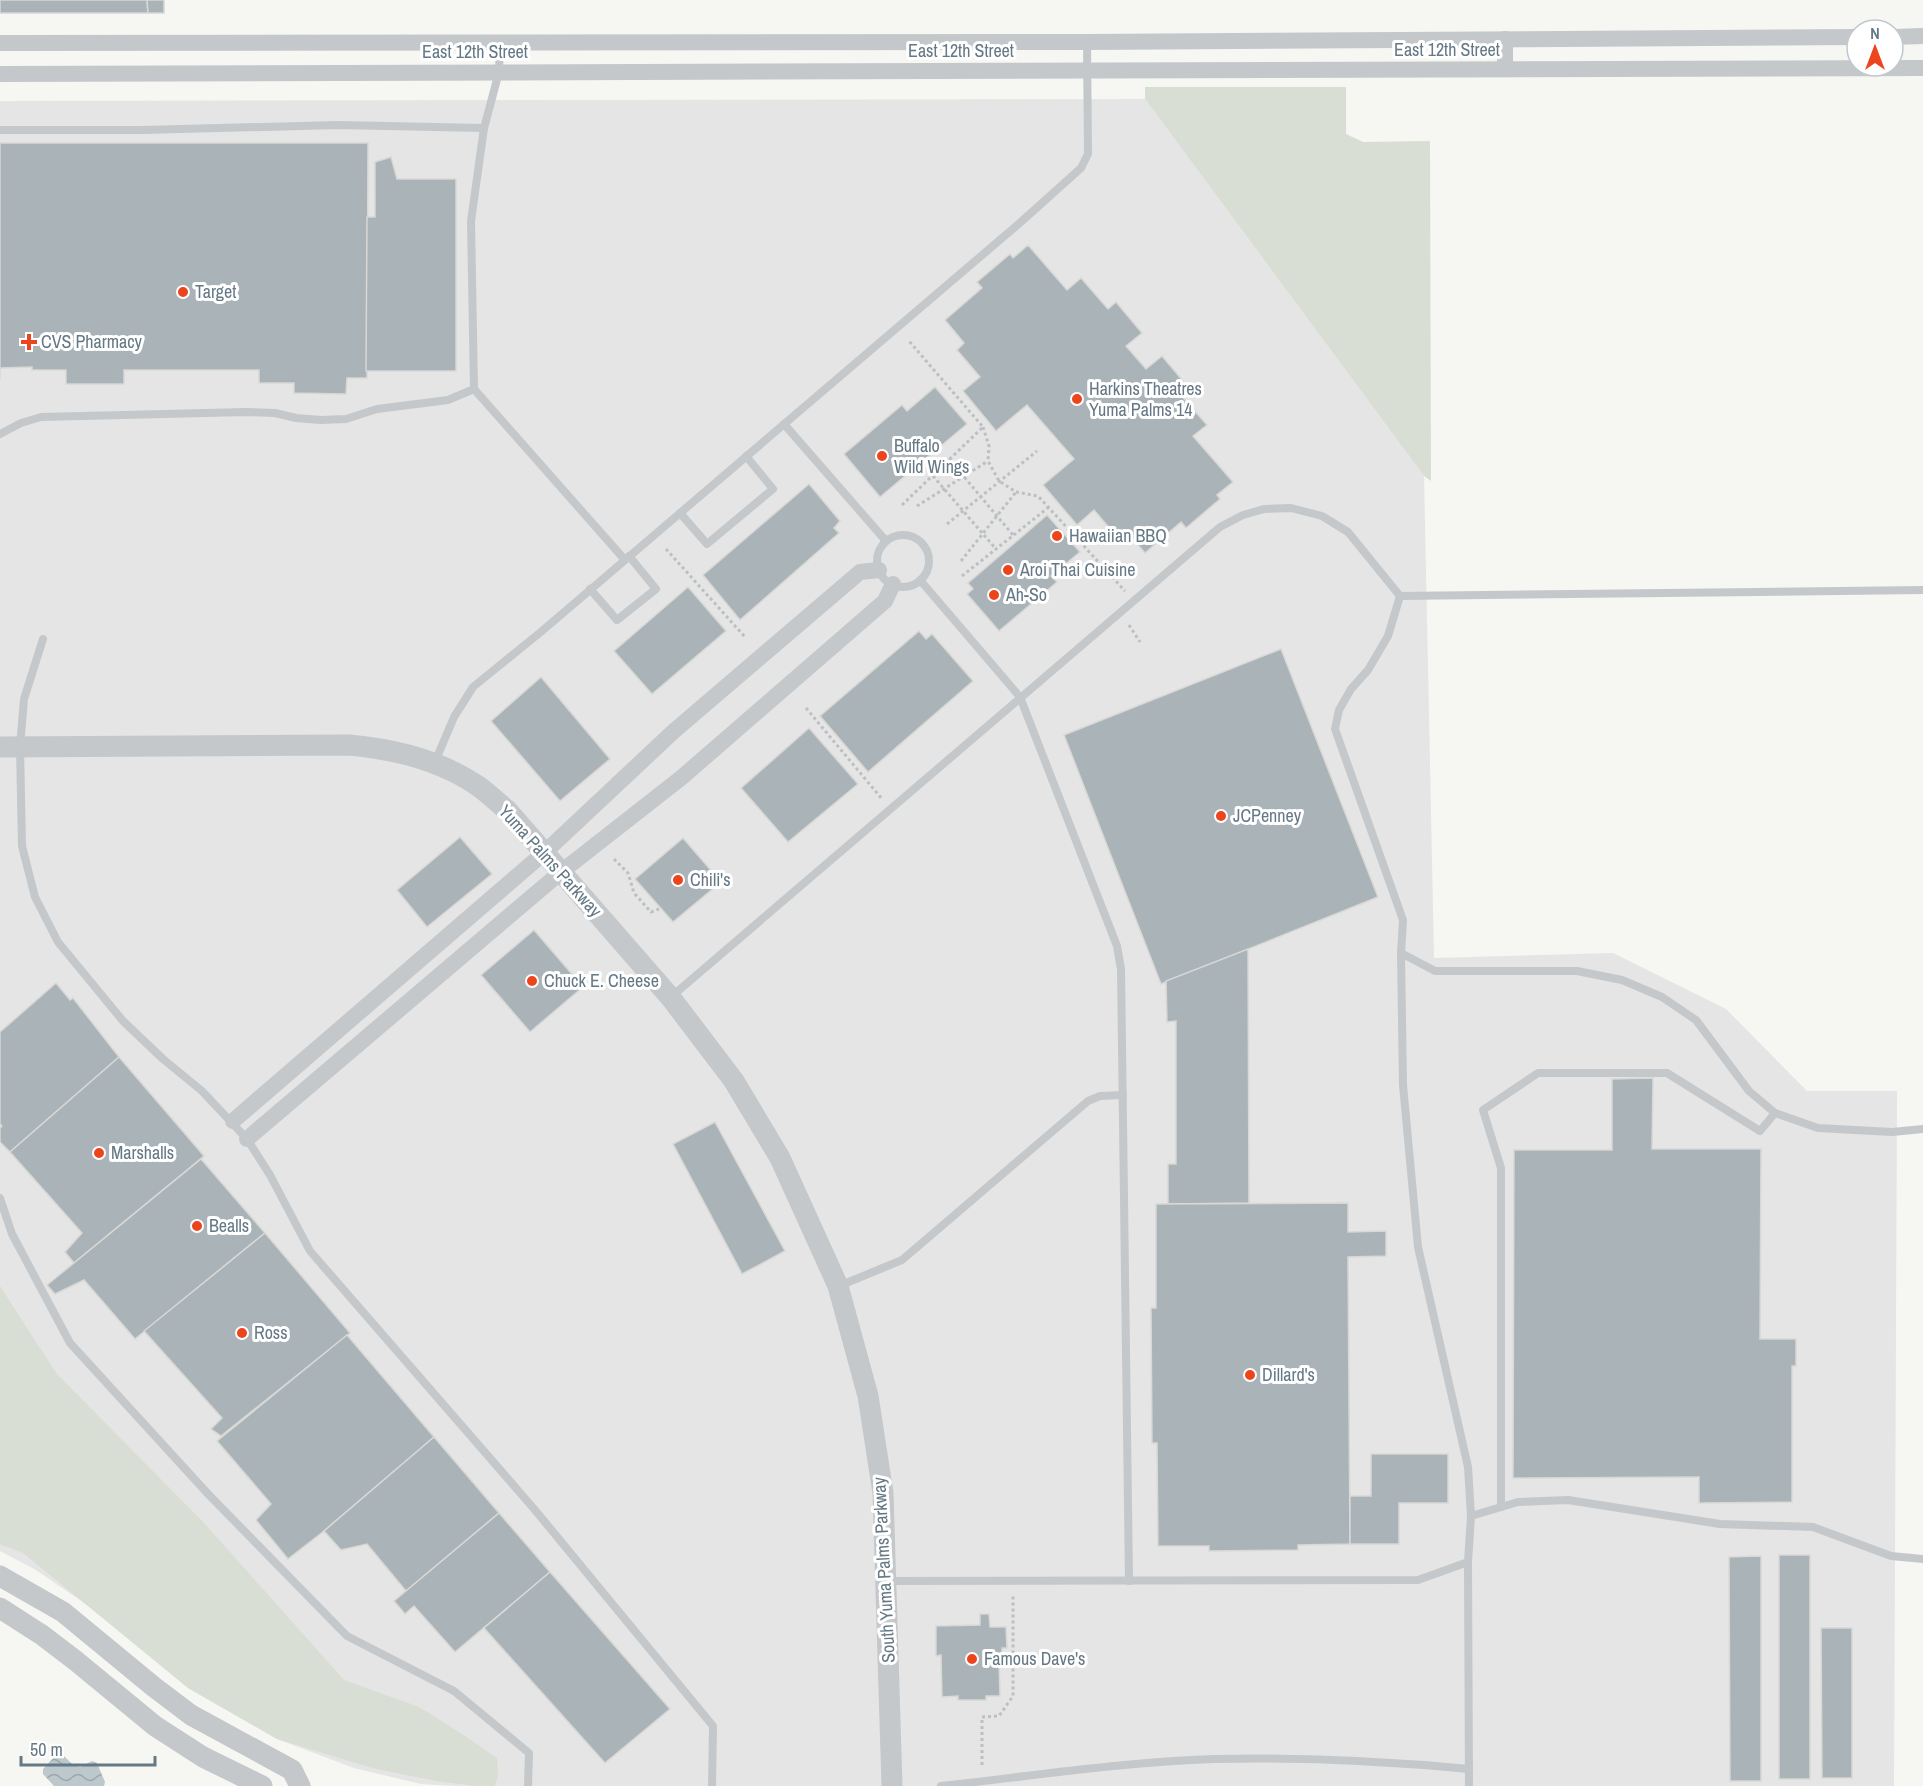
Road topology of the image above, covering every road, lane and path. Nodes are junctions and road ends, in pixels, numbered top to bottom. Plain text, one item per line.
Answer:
1 (1923, 36) edge
2 (1845, 37) edge
3 (1905, 37) edge
4 (1505, 39) junction
5 (1087, 42) junction
6 (0, 43) edge
7 (500, 43) junction
8 (1923, 68) edge
9 (1505, 69) junction
10 (1087, 71) junction
11 (499, 72) junction
12 (0, 74) edge
13 (484, 128) junction
14 (0, 130) edge
15 (909, 341) dead end
16 (474, 388) junction
17 (784, 424) junction
18 (983, 427) junction
19 (0, 434) edge
20 (1037, 451) dead end
21 (746, 456) junction
22 (949, 459) junction
23 (988, 461) junction
24 (933, 476) junction
25 (964, 477) junction
26 (999, 482) junction
27 (945, 489) junction
28 (1016, 492) junction
29 (980, 497) junction
30 (902, 505) dead end
31 (917, 506) dead end
32 (1049, 507) junction
33 (963, 511) junction
34 (680, 513) junction
35 (997, 516) junction
36 (947, 524) dead end
37 (983, 533) junction
38 (1013, 535) junction
39 (886, 541) junction
40 (666, 549) dead end
41 (996, 549) junction
42 (627, 558) junction
43 (961, 561) dead end
44 (879, 570) junction
45 (962, 576) dead end
46 (920, 580) junction
47 (893, 584) junction
48 (590, 589) junction
49 (1923, 590) edge
50 (1127, 594) dead end
51 (1400, 596) junction
52 (1129, 625) dead end
53 (745, 637) dead end
54 (43, 639) dead end
55 (1140, 642) dead end
56 (1020, 697) junction
57 (806, 708) dead end
58 (10, 747) edge
59 (435, 763) junction
60 (883, 800) dead end
61 (545, 852) junction
62 (614, 859) dead end
63 (561, 872) junction
64 (659, 909) dead end
65 (1401, 953) junction
66 (670, 998) junction
67 (1123, 1095) junction
68 (1775, 1113) junction
69 (233, 1121) junction
70 (1923, 1129) edge
71 (248, 1139) junction
72 (0, 1198) edge
73 (838, 1286) junction
74 (1501, 1507) junction
75 (1471, 1516) junction
76 (1923, 1559) edge
77 (1468, 1562) junction
78 (0, 1576) edge
79 (886, 1581) junction
80 (1129, 1581) junction
81 (1012, 1596) dead end
82 (0, 1608) edge
83 (982, 1765) dead end
84 (1469, 1769) junction
85 (262, 1786) edge
86 (300, 1786) edge
87 (528, 1786) edge
88 (712, 1786) edge
89 (892, 1786) edge
90 (941, 1786) edge
91 (1469, 1786) edge

1 - 3 street
2 - 4 street, East 12th Street
4 - 5 street, East 12th Street
4 - 9 street
5 - 7 street, East 12th Street
5 - 10 lane
6 - 7 street, East 12th Street
7 - 11 lane
8 - 9 street, East 12th Street
9 - 10 street, East 12th Street
10 - 11 street, East 12th Street
10 - 17 lane
11 - 12 street, East 12th Street
11 - 13 lane
13 - 14 lane
13 - 16 lane
15 - 18 path
16 - 19 lane
16 - 42 lane
17 - 21 lane
17 - 39 lane
18 - 22 path
18 - 23 path
20 - 26 path
21 - 34 lane
21 - 34 lane
22 - 24 path
22 - 25 path
23 - 25 path
23 - 26 path
24 - 27 path
24 - 30 path
25 - 27 path
25 - 29 path
26 - 28 path
26 - 29 path
27 - 31 path
27 - 33 path
28 - 32 path
28 - 35 path
29 - 33 path
29 - 35 path
32 - 38 path
32 - 50 path
33 - 36 path
33 - 37 path
34 - 42 lane
35 - 37 path
35 - 38 path
37 - 41 path
37 - 43 path
38 - 41 path
39 - 44 lane
39 - 46 lane
40 - 53 path
41 - 45 path
42 - 48 lane
42 - 48 lane
44 - 47 lane
44 - 61 street
46 - 47 lane
46 - 56 lane
47 - 63 street
48 - 59 lane
49 - 51 lane
51 - 56 lane
51 - 65 lane
52 - 55 path
54 - 58 lane
56 - 66 lane
56 - 67 lane
57 - 60 path
58 - 59 street, Yuma Palms Parkway
58 - 69 lane
59 - 61 street, Yuma Palms Parkway
61 - 63 street, Yuma Palms Parkway
61 - 69 street
62 - 64 path
63 - 66 street, Yuma Palms Parkway
63 - 71 street
65 - 68 lane
65 - 75 lane
66 - 73 street, Yuma Palms Parkway
67 - 73 lane
67 - 80 lane
68 - 70 lane
68 - 74 lane
69 - 71 lane
71 - 88 lane
72 - 87 lane
73 - 79 street, South Yuma Palms Parkway
74 - 75 lane
74 - 76 lane
75 - 77 lane
77 - 80 lane
77 - 84 lane
78 - 86 street
79 - 80 lane
79 - 89 street, South Yuma Palms Parkway
81 - 83 path
82 - 85 street
84 - 90 lane
84 - 91 lane

